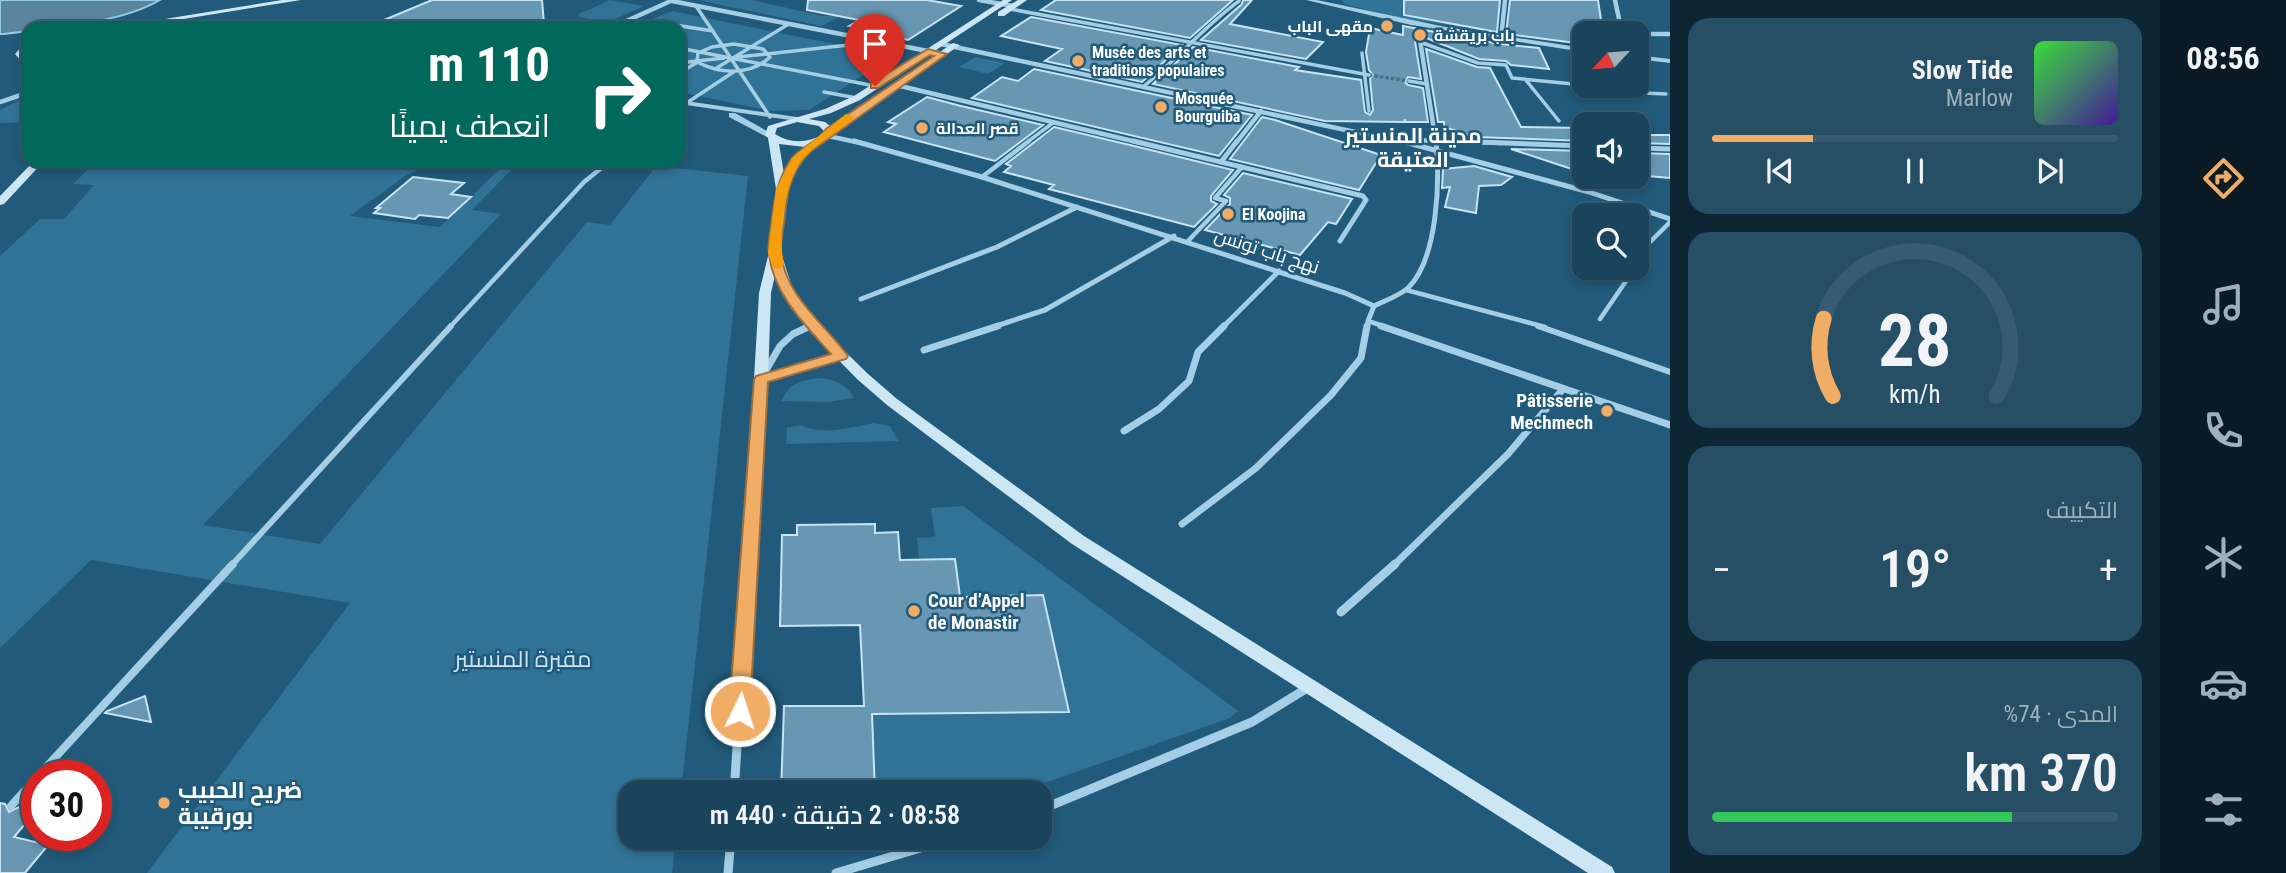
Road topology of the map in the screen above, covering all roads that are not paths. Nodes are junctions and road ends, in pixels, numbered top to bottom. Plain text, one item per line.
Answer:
1 (297, 0) edge
2 (671, 0) edge
3 (979, 0) edge
4 (1023, 0) edge
5 (1314, 0) edge
6 (1505, 0) edge
7 (1615, 0) edge
8 (1239, 1) edge
9 (1008, 5) edge
10 (696, 6) junction
11 (159, 21) edge
12 (624, 21) edge
13 (1619, 21) edge
14 (787, 24) junction
15 (686, 27) edge
16 (713, 31) junction
17 (1649, 34) edge
18 (1670, 34) edge
19 (1501, 39) junction
20 (1420, 41) joint
21 (876, 42) junction
22 (1194, 42) junction
23 (941, 44) junction
24 (722, 45) junction
25 (752, 46) junction
26 (955, 46) junction
27 (1572, 48) edge
28 (686, 49) edge
29 (700, 52) junction
30 (928, 52) junction
31 (769, 53) junction
32 (943, 54) junction
33 (1362, 54) dead end
34 (731, 58) junction
35 (1649, 59) edge
36 (1670, 61) edge
37 (697, 62) junction
38 (686, 63) edge
39 (762, 64) junction
40 (686, 69) edge
41 (715, 69) junction
42 (738, 70) junction
43 (1368, 75) junction
44 (1525, 79) junction
45 (1409, 81) tunnel mouth
46 (1427, 84) junction
47 (1572, 84) edge
48 (896, 85) junction
49 (875, 86) junction
50 (1144, 86) junction
51 (824, 92) dead end
52 (1649, 93) edge
53 (1666, 94) dead end
54 (21, 95) edge
55 (857, 98) junction
56 (686, 101) edge
57 (0, 103) edge
58 (686, 105) edge
59 (719, 110) junction
60 (1261, 111) junction
61 (1369, 111) dead end
62 (770, 117) junction
63 (797, 119) junction
64 (1559, 121) dead end
65 (1055, 122) junction
66 (829, 134) junction
67 (772, 136) junction
68 (1388, 138) junction
69 (1437, 141) junction
70 (817, 142) junction
71 (1572, 146) edge
72 (1649, 148) edge
73 (1670, 149) edge
74 (1437, 150) junction
75 (1221, 162) junction
76 (1242, 167) junction
77 (32, 168) edge
78 (601, 168) edge
79 (982, 177) junction
80 (781, 189) junction
81 (0, 202) edge
82 (1077, 206) junction
83 (1670, 221) edge
84 (1174, 236) junction
85 (1188, 241) junction
86 (1340, 241) dead end
87 (1649, 242) edge
88 (775, 253) junction
89 (1279, 271) junction
90 (1626, 280) edge
91 (1406, 290) junction
92 (861, 299) dead end
93 (1374, 306) junction
94 (1600, 319) dead end
95 (1368, 321) junction
96 (811, 325) junction
97 (924, 350) dead end
98 (841, 356) junction
99 (1670, 372) edge
100 (761, 379) junction
101 (1563, 389) junction
102 (1670, 425) edge
103 (1124, 431) dead end
104 (1182, 524) dead end
105 (1341, 612) dead end
106 (1309, 686) junction
107 (53, 760) edge
108 (735, 780) edge
109 (21, 795) edge
110 (1052, 805) edge
111 (11, 806) dead end
112 (730, 850) edge
113 (914, 850) edge
114 (728, 873) edge
115 (836, 873) edge
116 (1605, 873) edge

1 - 11 main road
2 - 10 street
2 - 12 street
3 - 9 street
4 - 9 main road
5 - 19 street
6 - 19 street
7 - 13 street
8 - 22 street
9 - 22 street
9 - 23 main road
9 - 26 main road
10 - 14 street
10 - 16 street
14 - 21 street
14 - 25 street
15 - 16 street
16 - 24 street
17 - 18 street
19 - 27 street
20 - 44 street
20 - 46 street
21 - 30 street
21 - 31 street
22 - 43 street
22 - 50 street
23 - 26 street
23 - 30 main road
24 - 25 street
24 - 29 street
24 - 34 street
25 - 31 street
25 - 34 street
26 - 32 main road
26 - 50 street
28 - 29 street
29 - 34 street
29 - 37 street
30 - 32 street
30 - 49 main road
31 - 34 street
31 - 39 street
32 - 48 main road
33 - 43 street
34 - 37 street
34 - 39 street
34 - 41 street
34 - 42 street
35 - 36 street
37 - 38 street
37 - 40 street
37 - 41 street
39 - 42 street
39 - 49 street
41 - 42 street
42 - 56 street
42 - 62 street
43 - 61 street
44 - 47 street
44 - 64 street
45 - 46 street
46 - 69 street
48 - 65 street
48 - 66 main road
49 - 55 main road
50 - 60 street
51 - 55 street
52 - 53 street
54 - 57 street
55 - 63 main road
58 - 59 street
59 - 62 street
59 - 67 street
60 - 68 street
60 - 75 street
62 - 63 street
63 - 66 main road
63 - 67 main road
65 - 75 street
65 - 79 street
66 - 70 main road
66 - 79 street, نهج باب تونس
67 - 70 main road
67 - 80 main road
68 - 69 street
68 - 74 street
69 - 71 street
69 - 74 street
70 - 80 main road
72 - 73 street
74 - 83 street
74 - 91 street
75 - 76 street
76 - 85 street
76 - 86 street
77 - 81 main road
78 - 107 street
79 - 82 street, نهج باب تونس
80 - 88 main road
82 - 84 street, نهج باب تونس
82 - 92 street
83 - 87 street
84 - 85 street, نهج باب تونس
84 - 97 street
85 - 89 street, نهج باب تونس
88 - 96 main road
88 - 100 main road
89 - 93 street, نهج باب تونس
89 - 103 street
90 - 94 street
91 - 93 street
91 - 99 street
93 - 95 street
95 - 101 street
95 - 104 street
96 - 98 main road
96 - 100 street
98 - 100 street
98 - 106 main road
100 - 108 street
101 - 102 street
101 - 105 street
106 - 110 street
106 - 116 main road
109 - 111 street
112 - 114 street
113 - 115 street

